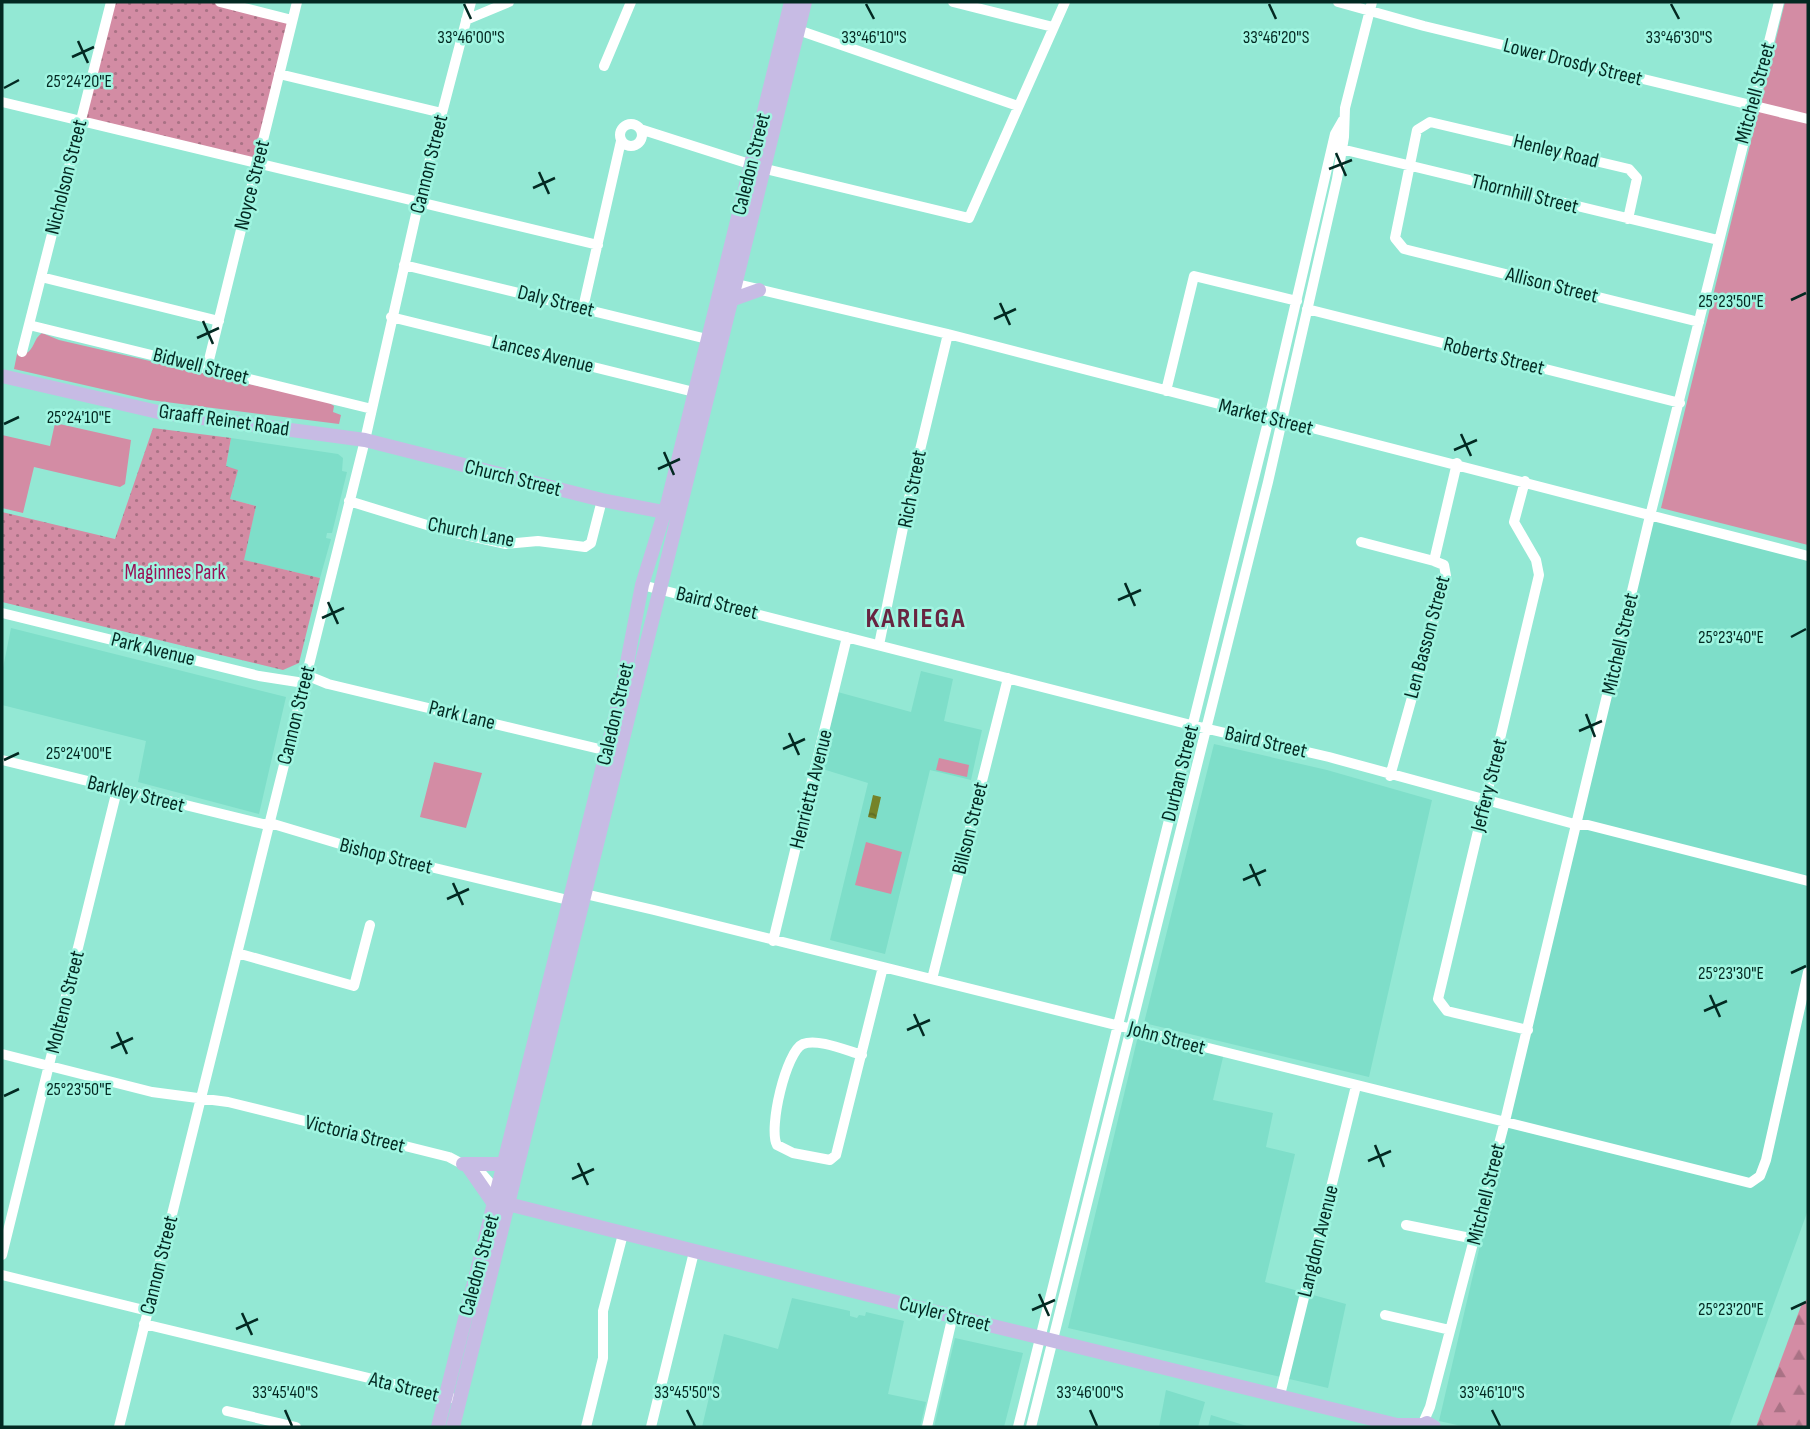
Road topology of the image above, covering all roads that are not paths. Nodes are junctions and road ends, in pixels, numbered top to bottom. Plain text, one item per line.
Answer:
1 (111, 2) edge
2 (220, 2) edge
3 (297, 2) edge
4 (471, 2) edge
5 (509, 2) edge
6 (631, 2) edge
7 (791, 2) edge
8 (805, 2) edge
9 (953, 2) edge
10 (1065, 2) edge
11 (1338, 2) edge
12 (1779, 2) edge
13 (1371, 6) edge
14 (292, 20) junction
15 (466, 20) junction
16 (1053, 27) junction
17 (798, 30) junction
18 (604, 66) dead end
19 (279, 74) junction
20 (2, 102) edge
21 (1018, 106) junction
22 (1751, 106) junction
23 (442, 113) junction
24 (1808, 119) edge
25 (80, 121) junction
26 (640, 129) junction
27 (663, 136) junction
28 (631, 143) junction
29 (1337, 148) junction
30 (258, 165) junction
31 (757, 166) junction
32 (1411, 166) junction
33 (419, 201) junction
34 (1628, 219) junction
35 (1718, 240) junction
36 (598, 245) junction
37 (404, 265) junction
38 (41, 277) junction
39 (728, 282) junction
40 (759, 290) junction
41 (731, 300) junction
42 (1297, 301) junction
43 (583, 308) junction
44 (1307, 309) junction
45 (391, 317) junction
46 (219, 321) junction
47 (1699, 322) junction
48 (29, 325) junction
49 (948, 334) junction
50 (707, 339) junction
51 (22, 352) dead end
52 (207, 368) junction
53 (2, 376) edge
54 (1166, 391) junction
55 (694, 392) junction
56 (1680, 403) junction
57 (372, 409) junction
58 (1269, 418) junction
59 (1282, 422) junction
60 (365, 440) junction
61 (1457, 463) junction
62 (1525, 481) junction
63 (602, 500) junction
64 (349, 501) junction
65 (681, 503) junction
66 (662, 514) junction
67 (1650, 516) junction
68 (674, 532) junction
69 (1361, 541) dead end
70 (1808, 556) edge
71 (1434, 561) junction
72 (642, 585) junction
73 (660, 589) junction
74 (2, 613) edge
75 (847, 637) junction
76 (879, 645) junction
77 (1008, 678) junction
78 (305, 679) junction
79 (1191, 725) junction
80 (1206, 729) junction
81 (613, 752) junction
82 (2, 760) edge
83 (1390, 776) junction
84 (117, 790) junction
85 (1485, 799) junction
86 (270, 823) junction
87 (1578, 825) junction
88 (1808, 881) edge
89 (584, 894) junction
90 (568, 900) junction
91 (370, 925) dead end
92 (773, 941) junction
93 (237, 953) junction
94 (883, 967) junction
95 (1808, 972) edge
96 (932, 979) junction
97 (1117, 1025) junction
98 (1131, 1030) junction
99 (1528, 1030) junction
100 (2, 1054) edge
101 (862, 1055) junction
102 (49, 1066) junction
103 (1356, 1086) junction
104 (201, 1098) junction
105 (1505, 1121) junction
106 (465, 1164) junction
107 (505, 1164) junction
108 (500, 1200) junction
109 (1406, 1225) dead end
110 (623, 1234) junction
111 (1475, 1239) junction
112 (694, 1252) junction
113 (2, 1255) edge
114 (2, 1275) edge
115 (148, 1311) junction
116 (953, 1315) junction
117 (1384, 1315) dead end
118 (145, 1324) junction
119 (1450, 1331) junction
120 (1046, 1339) junction
121 (1280, 1395) junction
122 (444, 1397) junction
123 (460, 1400) junction
124 (227, 1411) dead end
125 (1399, 1426) edge
126 (1426, 1426) edge
127 (119, 1427) edge
128 (296, 1427) edge
129 (438, 1427) edge
130 (453, 1427) edge
131 (586, 1427) edge
132 (651, 1427) edge
133 (927, 1427) edge
134 (1018, 1427) edge
135 (1031, 1427) edge

1 - 25 street, Nicholson Street
2 - 14 street
3 - 14 street, Noyce Street
4 - 15 street, Cannon Street
5 - 15 street
6 - 18 street
7 - 31 main road, Caledon Street
8 - 17 main road, Caledon Street
9 - 16 street
10 - 16 street
11 - 13 street, Lower Drosdy Street
12 - 22 street, Mitchell Street
13 - 22 street, Lower Drosdy Street
13 - 29 street, Durban Street
14 - 19 street, Noyce Street
15 - 23 street, Cannon Street
16 - 21 street
17 - 21 street
17 - 31 main road, Caledon Street
19 - 23 street
19 - 30 street, Noyce Street
20 - 25 street
21 - 31 street
22 - 24 street, Lower Drosdy Street
22 - 35 street, Mitchell Street
23 - 33 street, Cannon Street
25 - 30 street
25 - 38 street, Nicholson Street
26 - 27 street
26 - 28 street
26 - 28 street
27 - 28 street
27 - 31 street
28 - 36 street
29 - 32 street, Thornhill Street
29 - 42 street, Durban Street
29 - 44 street, Durban Street
30 - 33 street
30 - 46 street, Noyce Street
31 - 39 main road, Caledon Street
32 - 34 street, Thornhill Street
32 - 34 street, Henley Road
32 - 47 street, Allison Street
33 - 36 street
33 - 37 street, Cannon Street
34 - 35 street, Thornhill Street
35 - 47 street, Mitchell Street
36 - 43 street
37 - 43 street, Daly Street
37 - 45 street, Cannon Street
38 - 46 street
38 - 48 street, Nicholson Street
39 - 40 street, Market Street
39 - 41 main road, Caledon Street
39 - 50 main road, Caledon Street
40 - 41 main road
40 - 49 street, Market Street
41 - 65 main road, Caledon Street
42 - 54 street
42 - 58 street, Durban Street
43 - 50 street, Daly Street
44 - 56 street, Roberts Street
44 - 59 street, Durban Street
45 - 55 street, Lances Avenue
45 - 57 street, Cannon Street
46 - 52 street, Noyce Street
47 - 56 street, Mitchell Street
48 - 51 street, Nicholson Street
48 - 52 street, Bidwell Street
49 - 54 street, Market Street
49 - 76 street, Rich Street
50 - 55 main road, Caledon Street
52 - 57 street, Bidwell Street
53 - 60 main road, Graaff Reinet Road
54 - 58 street, Market Street
55 - 66 main road, Caledon Street
56 - 67 street, Mitchell Street
57 - 60 street, Cannon Street
58 - 59 street, Market Street
58 - 79 street, Durban Street
59 - 61 street, Market Street
59 - 80 street, Durban Street
60 - 63 main road, Church Street
60 - 64 street, Cannon Street
61 - 62 street, Market Street
61 - 71 street, Len Basson Street
62 - 67 street, Market Street
62 - 85 street, Jeffery Street
63 - 64 street, Church Lane
63 - 66 main road, Church Street
64 - 78 street, Cannon Street
65 - 66 main road
65 - 68 main road, Caledon Street
66 - 68 main road
66 - 72 main road, Caledon Street
67 - 70 street, Market Street
67 - 87 street, Mitchell Street
68 - 73 main road, Caledon Street
69 - 71 street
71 - 83 street, Len Basson Street
72 - 73 street, Baird Street
72 - 81 main road, Caledon Street
73 - 75 street, Baird Street
73 - 81 main road, Caledon Street
74 - 78 street, Park Avenue
75 - 76 street, Baird Street
75 - 92 street, Henrietta Avenue
76 - 77 street, Baird Street
77 - 79 street, Baird Street
77 - 96 street, Billson Street
78 - 81 street, Park Lane
78 - 86 street, Cannon Street
79 - 80 street, Baird Street
79 - 97 street, Durban Street
80 - 83 street, Baird Street
80 - 98 street, Durban Street
81 - 89 main road, Caledon Street
81 - 90 main road, Caledon Street
82 - 84 street, Barkley Street
83 - 85 street, Baird Street
84 - 86 street, Barkley Street
84 - 102 street, Molteno Street
85 - 87 street, Baird Street
85 - 99 street, Jeffery Street
86 - 90 street, Bishop Street
86 - 93 street, Cannon Street
87 - 88 street, Baird Street
87 - 99 street, Mitchell Street
89 - 90 street
89 - 92 street, John Street
89 - 108 main road, Caledon Street
90 - 107 main road, Caledon Street
91 - 93 street
92 - 94 street, John Street
93 - 104 street, Cannon Street
94 - 96 street, John Street
94 - 101 street
95 - 105 street, John Street
96 - 97 street, John Street
97 - 98 street, John Street
97 - 120 street, Durban Street
98 - 103 street, John Street
98 - 120 street, Durban Street
99 - 105 street, Mitchell Street
100 - 102 street, Victoria Street
101 - 101 street
102 - 104 street, Victoria Street
102 - 113 street, Molteno Street
103 - 105 street, John Street
103 - 121 street, Langdon Avenue
104 - 106 street, Victoria Street
104 - 115 street, Cannon Street
105 - 111 street, Mitchell Street
106 - 107 main road
106 - 108 main road
107 - 108 main road, Caledon Street
108 - 110 main road, Cuyler Street
108 - 122 main road, Caledon Street
108 - 123 main road, Caledon Street
109 - 111 street
110 - 112 main road, Cuyler Street
110 - 131 street
111 - 119 street, Mitchell Street
112 - 116 main road, Cuyler Street
112 - 132 street
114 - 115 street
115 - 118 street, Cannon Street
116 - 120 main road, Cuyler Street
116 - 133 street
117 - 119 street
118 - 122 street, Ata Street
118 - 127 street, Cannon Street
119 - 126 street, Mitchell Street
120 - 121 main road, Cuyler Street
120 - 134 street, Durban Street
120 - 135 street, Durban Street
121 - 125 main road, Cuyler Street
122 - 123 street, Ata Street
122 - 129 main road, Caledon Street
123 - 130 main road, Caledon Street
124 - 128 street
125 - 126 main road, Cuyler Street

